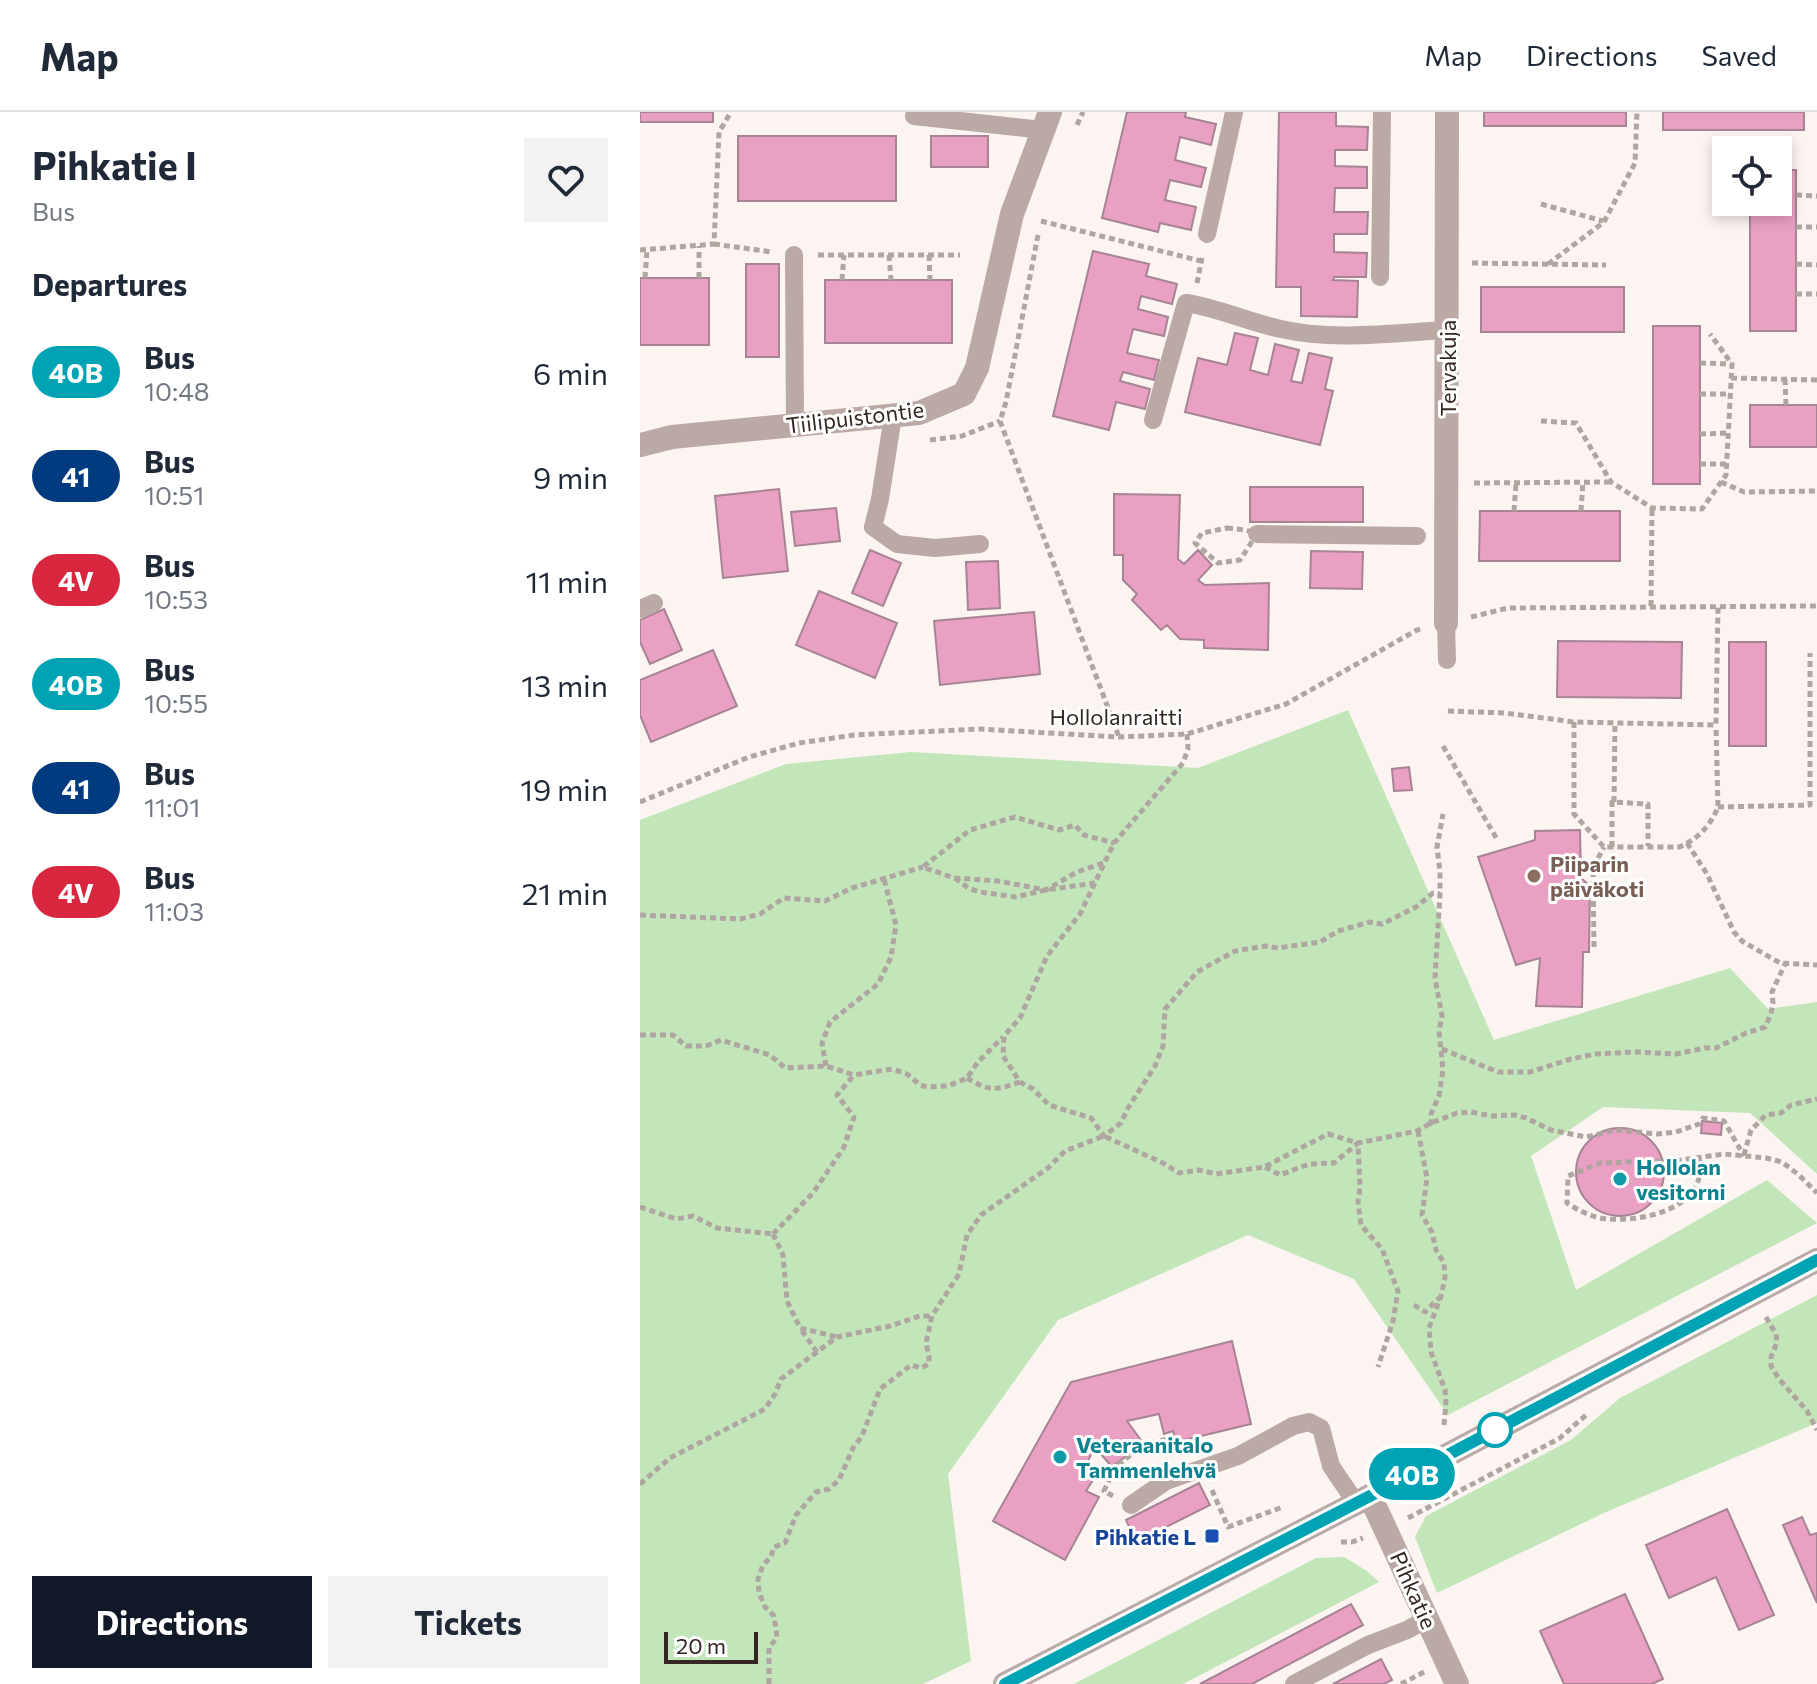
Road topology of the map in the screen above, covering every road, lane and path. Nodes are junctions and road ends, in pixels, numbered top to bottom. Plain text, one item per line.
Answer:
1 (731, 112) edge
2 (1083, 112) edge
3 (1234, 112) edge
4 (1382, 112) edge
5 (1447, 112) edge
6 (1637, 112) edge
7 (914, 116) dead end
8 (1046, 121) edge
9 (1077, 126) dead end
10 (1796, 195) dead end
11 (1817, 196) edge
12 (1541, 204) dead end
13 (1044, 209) dead end
14 (1041, 221) junction
15 (1604, 222) junction
16 (1796, 227) dead end
17 (1817, 227) edge
18 (1207, 234) joint
19 (714, 244) junction
20 (699, 246) junction
21 (644, 250) edge
22 (794, 255) junction
23 (844, 255) junction
24 (889, 255) junction
25 (929, 255) junction
26 (960, 255) dead end
27 (1201, 261) junction
28 (1447, 263) junction
29 (1548, 264) junction
30 (1796, 264) dead end
31 (1606, 265) dead end
32 (1817, 265) edge
33 (1380, 277) dead end
34 (645, 278) dead end
35 (699, 278) dead end
36 (842, 280) dead end
37 (891, 280) dead end
38 (930, 280) dead end
39 (1796, 294) dead end
40 (1817, 294) edge
41 (1193, 304) junction
42 (1447, 330) junction
43 (1710, 334) dead end
44 (1700, 363) dead end
45 (1732, 364) junction
46 (1731, 378) junction
47 (1785, 379) junction
48 (1817, 380) edge
49 (1700, 394) dead end
50 (1730, 394) junction
51 (1786, 405) dead end
52 (893, 416) junction
53 (1153, 420) dead end
54 (1541, 421) dead end
55 (795, 425) junction
56 (1728, 433) junction
57 (1700, 434) dead end
58 (640, 445) edge
59 (1700, 464) dead end
60 (1726, 464) junction
61 (1583, 482) junction
62 (1611, 482) junction
63 (1721, 482) junction
64 (1474, 483) dead end
65 (1516, 483) junction
66 (1817, 491) edge
67 (1652, 508) junction
68 (1514, 511) dead end
69 (1581, 511) dead end
70 (1257, 534) junction
71 (1417, 536) dead end
72 (980, 544) dead end
73 (1718, 605) junction
74 (1651, 606) junction
75 (1817, 606) edge
76 (1446, 623) junction
77 (1810, 653) dead end
78 (1447, 660) dead end
79 (1448, 711) dead end
80 (1574, 722) junction
81 (1615, 722) junction
82 (1716, 725) junction
83 (1187, 734) junction
84 (1119, 737) junction
85 (1443, 746) dead end
86 (640, 802) edge
87 (1614, 802) junction
88 (1813, 805) edge
89 (1718, 807) junction
90 (1443, 814) dead end
91 (1498, 841) dead end
92 (1114, 843) junction
93 (1687, 843) junction
94 (1648, 846) junction
95 (1604, 847) junction
96 (1612, 847) junction
97 (1104, 862) junction
98 (923, 867) junction
99 (954, 878) junction
100 (884, 879) junction
101 (1096, 882) junction
102 (1046, 890) junction
103 (1440, 894) junction
104 (640, 915) edge
105 (1594, 947) dead end
106 (1785, 964) junction
107 (1817, 965) edge
108 (640, 1035) edge
109 (1004, 1036) junction
110 (1442, 1049) junction
111 (826, 1066) junction
112 (854, 1075) junction
113 (967, 1078) junction
114 (1020, 1082) junction
115 (1817, 1099) edge
116 (1431, 1123) junction
117 (1417, 1131) junction
118 (1104, 1136) junction
119 (1358, 1143) junction
120 (1744, 1156) junction
121 (1699, 1157) junction
122 (1264, 1167) junction
123 (1817, 1193) edge
124 (640, 1207) edge
125 (773, 1234) junction
126 (1817, 1260) edge
127 (1441, 1296) junction
128 (1414, 1305) dead end
129 (1763, 1313) dead end
130 (932, 1316) junction
131 (800, 1328) junction
132 (837, 1337) junction
133 (817, 1352) junction
134 (1378, 1367) dead end
135 (1444, 1429) dead end
136 (1817, 1430) edge
137 (1202, 1468) junction
138 (640, 1484) edge
139 (1363, 1500) junction
140 (1131, 1505) dead end
141 (1228, 1527) dead end
142 (1427, 1619) junction
143 (1425, 1671) dead end
144 (769, 1684) edge
145 (1005, 1684) edge
146 (1294, 1684) edge
147 (1401, 1684) edge
148 (1457, 1684) edge

1 - 19 path
2 - 9 path
3 - 18 lane
4 - 33 lane
5 - 28 street, Tervakuja
6 - 15 path
7 - 8 lane
8 - 52 street, Tiilipuistontie
10 - 11 path
12 - 15 path
13 - 14 path
14 - 27 path
14 - 84 path
15 - 29 path
16 - 17 path
18 - 27 path
19 - 20 path
19 - 22 path
20 - 21 path
20 - 35 path
21 - 34 path
22 - 23 path
22 - 55 lane
23 - 24 path
23 - 36 path
24 - 25 path
24 - 37 path
25 - 26 path
25 - 38 path
27 - 41 path
28 - 29 path
28 - 42 street, Tervakuja
29 - 31 path
30 - 32 path
39 - 40 path
41 - 42 lane
41 - 53 lane
42 - 76 street, Tervakuja
43 - 45 path
44 - 45 path
45 - 46 path
46 - 47 path
46 - 50 path
47 - 48 path
47 - 51 path
49 - 50 path
50 - 56 path
52 - 55 street, Tiilipuistontie
52 - 72 lane
54 - 62 path
55 - 58 street, Tiilipuistontie
56 - 57 path
56 - 60 path
59 - 60 path
60 - 63 path
61 - 62 path
61 - 65 path
61 - 69 path
62 - 67 path
63 - 66 path
63 - 67 path
64 - 65 path
65 - 68 path
67 - 74 path
70 - 70 path
70 - 71 lane
73 - 74 path, Hollolanraitti
73 - 75 path, Hollolanraitti
73 - 82 path
74 - 76 path, Hollolanraitti
76 - 78 lane
76 - 83 path, Hollolanraitti
77 - 88 path
79 - 80 path
80 - 81 path
80 - 95 path
81 - 82 path
81 - 87 path
82 - 89 path
83 - 84 path, Hollolanraitti
83 - 92 path
84 - 86 path, Hollolanraitti
85 - 91 path
87 - 94 path
87 - 96 path
88 - 89 path
89 - 93 path
90 - 103 path
92 - 97 path
92 - 98 path
93 - 94 path
93 - 106 path
94 - 96 path
95 - 96 path
95 - 105 path
97 - 101 path
97 - 102 path
98 - 99 path
98 - 100 path
99 - 102 path
99 - 102 path
100 - 104 path
100 - 111 path
101 - 102 path
101 - 109 path
103 - 110 path
103 - 118 path
106 - 107 path
106 - 110 path
108 - 111 path
109 - 113 path
109 - 114 path
110 - 116 path
111 - 112 path
112 - 113 path
112 - 125 path
113 - 114 path
114 - 118 path
115 - 120 path
116 - 117 path
116 - 120 path
117 - 119 path
117 - 127 path
118 - 122 path
118 - 130 path
119 - 122 path
119 - 122 path
119 - 134 path
120 - 121 path
120 - 123 path
121 - 121 path
124 - 125 path
125 - 131 path
126 - 139 street
127 - 128 path
127 - 135 path
129 - 136 path
130 - 132 path
130 - 144 path
131 - 132 path
131 - 133 path
132 - 133 path
133 - 138 path
137 - 139 lane
137 - 140 lane
137 - 141 path
139 - 142 street, Pihkatie
139 - 145 street
142 - 146 lane
142 - 148 street, Pihkatie
143 - 147 path

